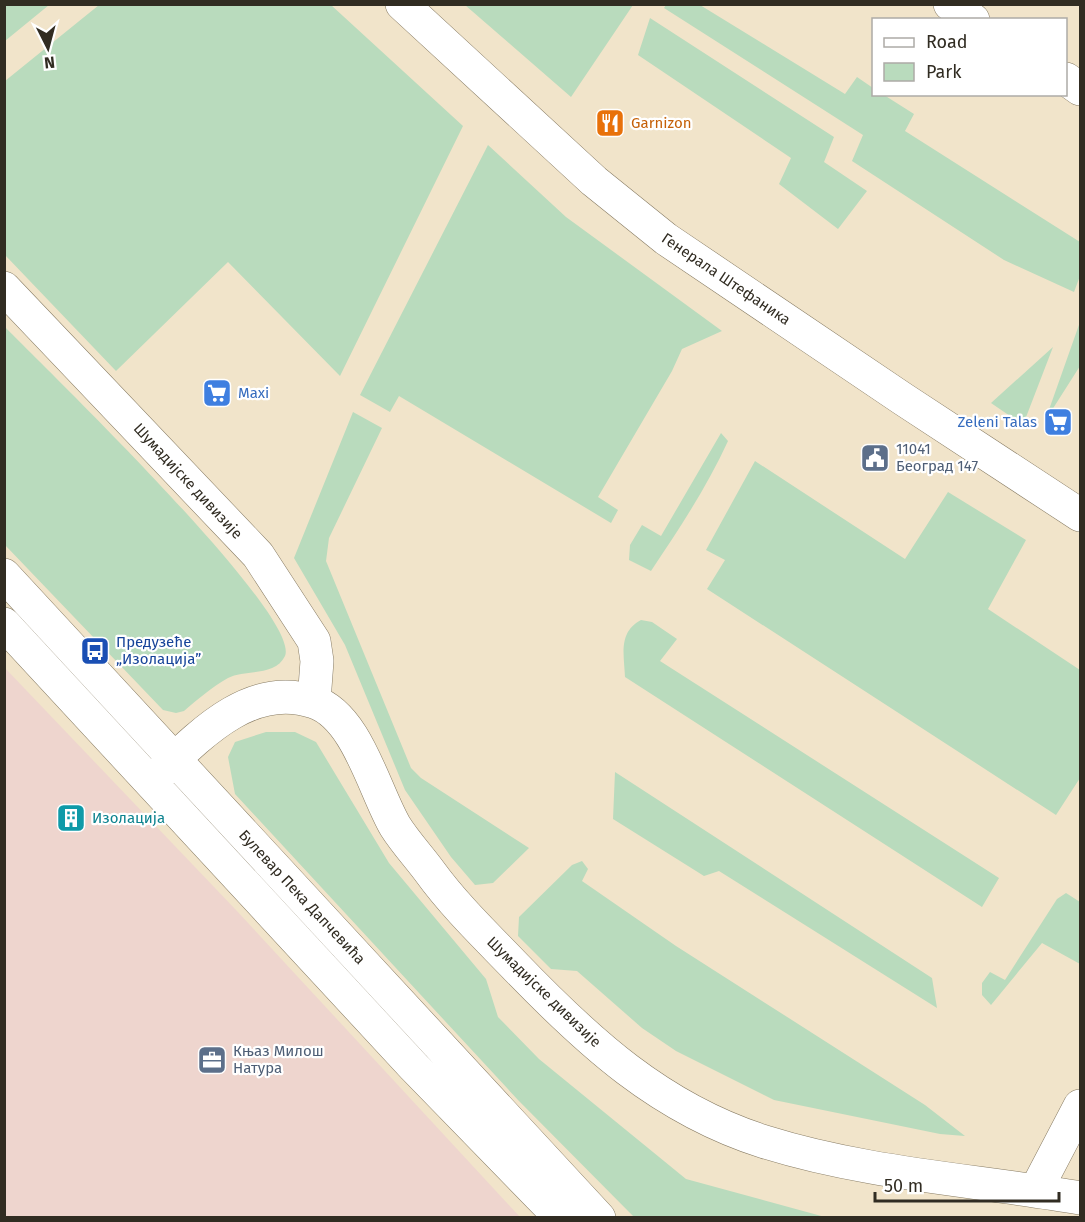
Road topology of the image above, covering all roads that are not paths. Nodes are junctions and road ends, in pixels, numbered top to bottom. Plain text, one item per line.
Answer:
1 (402, 4) edge
2 (950, 4) edge
3 (970, 18) edge
4 (1067, 80) edge
5 (1080, 89) edge
6 (4, 288) edge
7 (1080, 515) edge
8 (4, 575) edge
9 (4, 624) edge
10 (314, 702) junction
11 (175, 760) junction
12 (151, 782) junction
13 (1080, 1106) edge
14 (1036, 1190) junction
15 (1080, 1198) edge
16 (561, 1218) edge
17 (599, 1218) edge

1 - 7 street, Генерала Штефаника
2 - 3 street
4 - 5 street
6 - 10 street, Шумадијске дивизије
8 - 11 street, Булевар Пека Дапчевића
9 - 12 street
10 - 11 street, Шумадијске дивизије
10 - 14 street, Шумадијске дивизије
11 - 12 street, Шумадијске дивизије
11 - 17 street, Булевар Пека Дапчевића
12 - 16 street
13 - 14 street
14 - 15 street, Шумадијске дивизије

